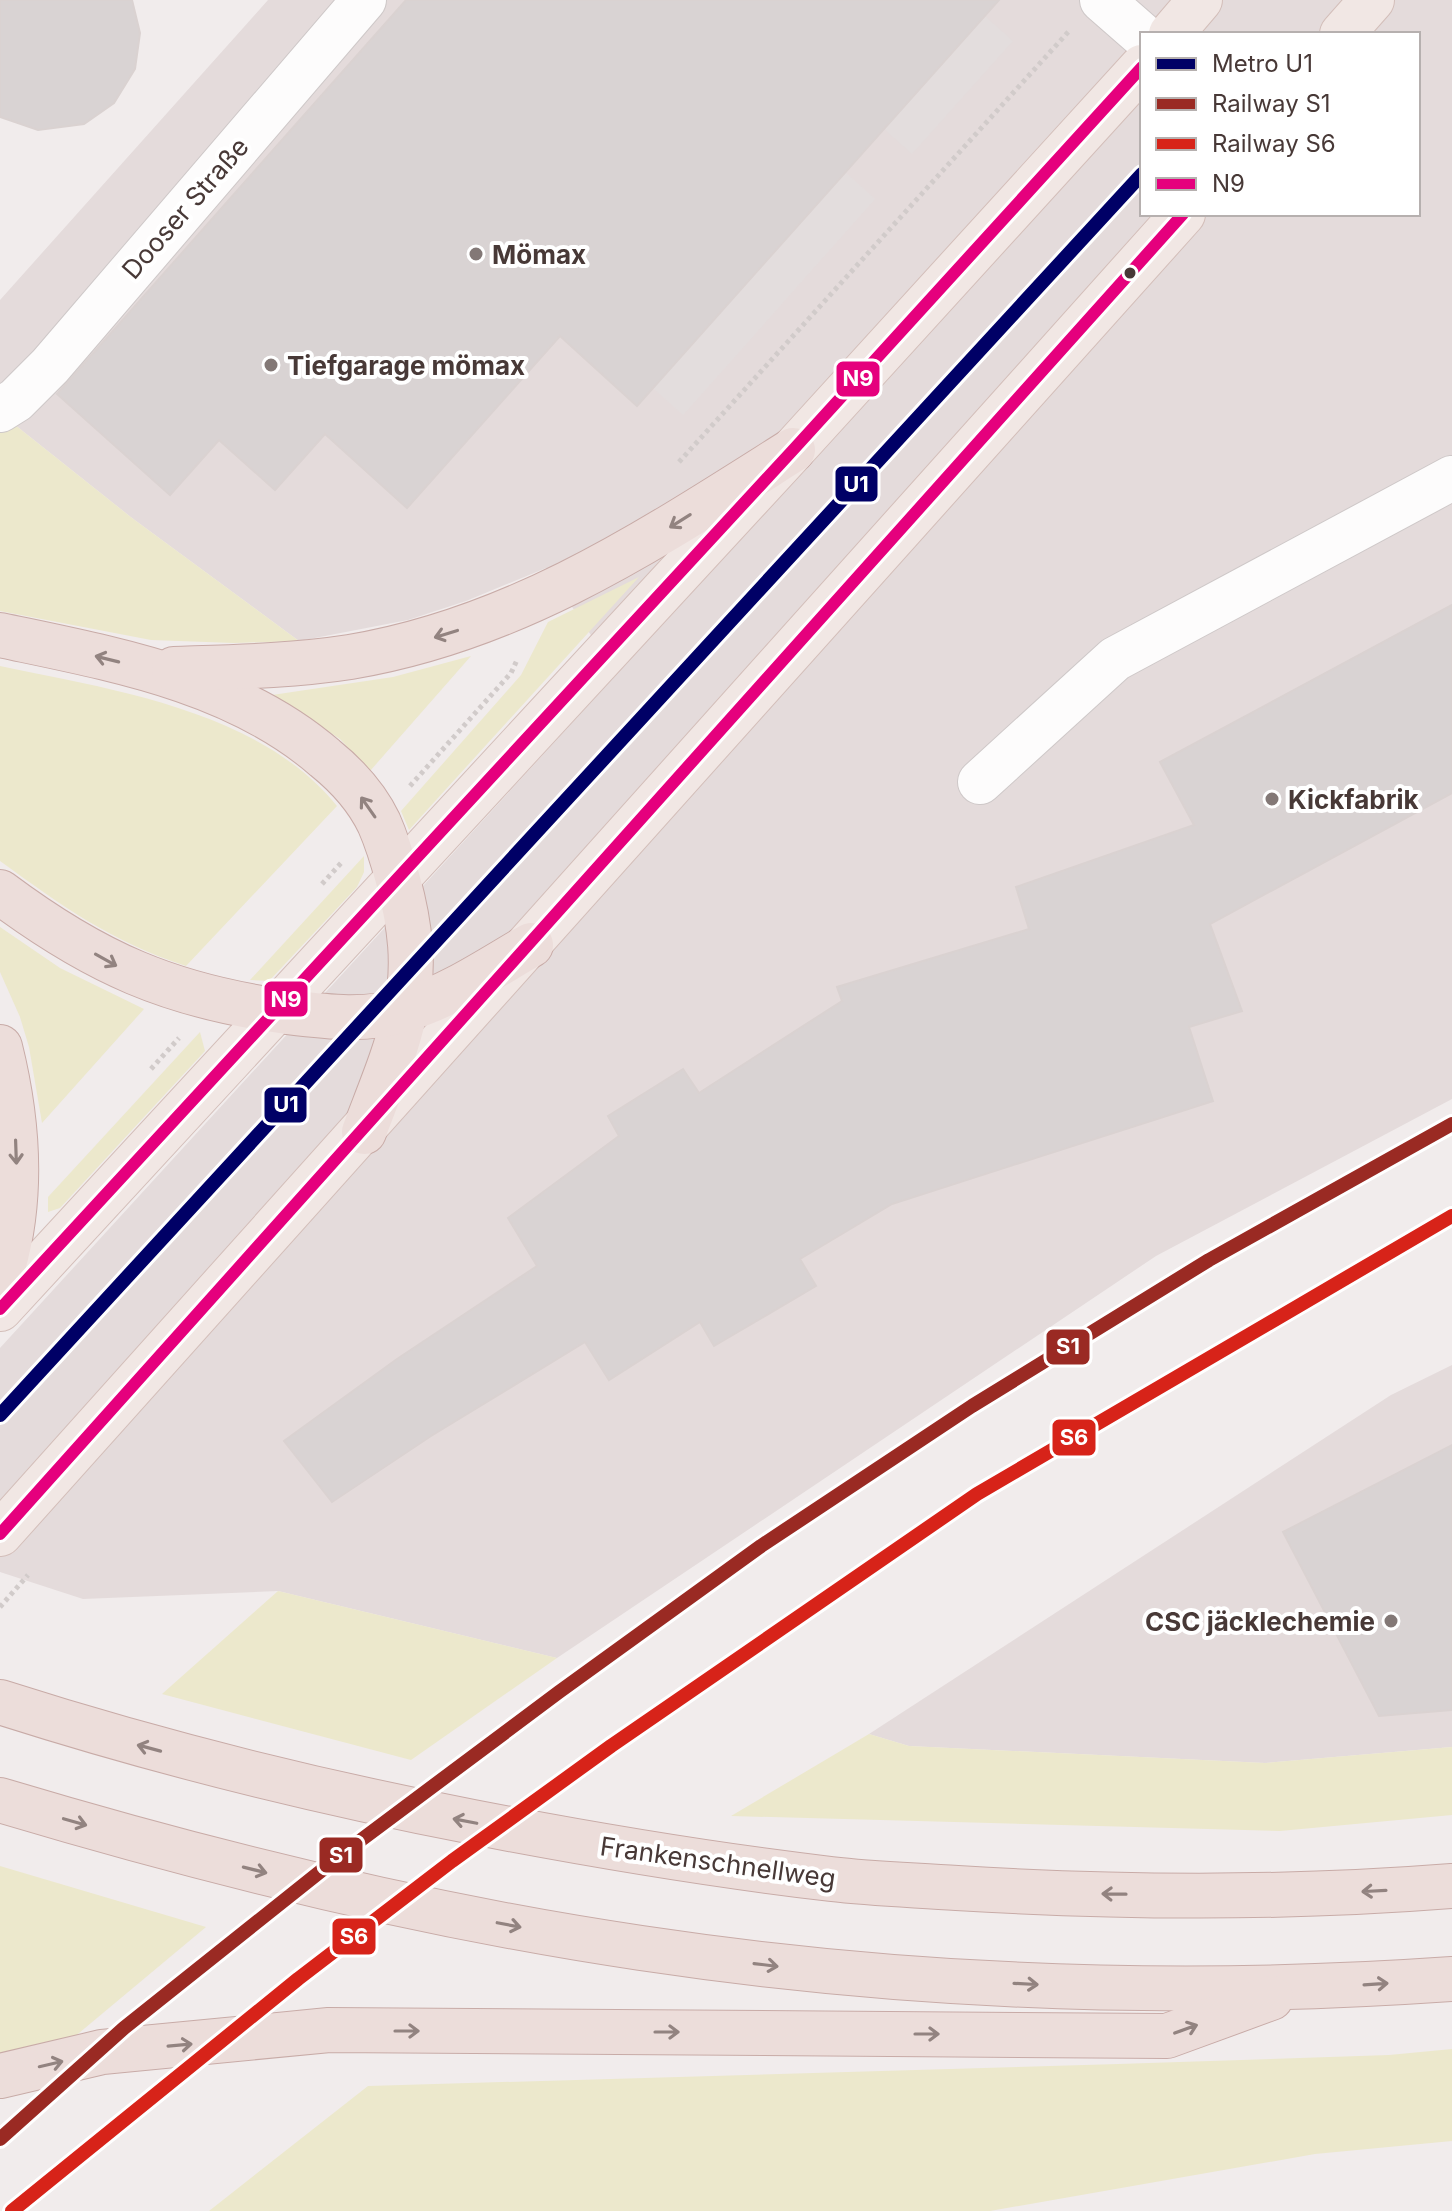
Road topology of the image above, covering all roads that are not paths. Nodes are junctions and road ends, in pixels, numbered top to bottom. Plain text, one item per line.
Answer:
1 (364, 0) edge
2 (1102, 0) edge
3 (1200, 0) edge
4 (1372, 0) edge
5 (1173, 32) edge
6 (1344, 32) edge
7 (1140, 33) edge
8 (1140, 69) edge
9 (1181, 216) edge
10 (0, 410) edge
11 (793, 450) junction
12 (1452, 478) edge
13 (0, 635) edge
14 (149, 669) junction
15 (980, 782) dead end
16 (398, 878) junction
17 (0, 892) edge
18 (531, 945) junction
19 (276, 1010) junction
20 (406, 1010) junction
21 (0, 1047) edge
22 (364, 1132) junction
23 (0, 1278) edge
24 (0, 1309) edge
25 (0, 1534) edge
26 (0, 1702) edge
27 (0, 1800) edge
28 (1452, 1886) edge
29 (1452, 1979) edge
30 (1300, 1988) junction
31 (0, 2076) edge

1 - 10 street, Dooser Straße
2 - 7 street
3 - 5 main road
4 - 6 main road
8 - 11 main road
9 - 18 main road
11 -> 14 highway
11 - 16 main road
12 - 15 street
14 -> 13 highway
16 -> 14 highway
16 - 19 main road
16 - 20 highway
17 -> 19 highway
18 - 20 highway
18 - 22 main road
19 - 20 highway
19 - 24 main road
20 - 22 highway
21 -> 23 highway
22 - 25 main road
28 -> 26 highway, Frankenschnellweg
27 -> 30 highway
30 -> 29 highway
31 -> 30 highway

